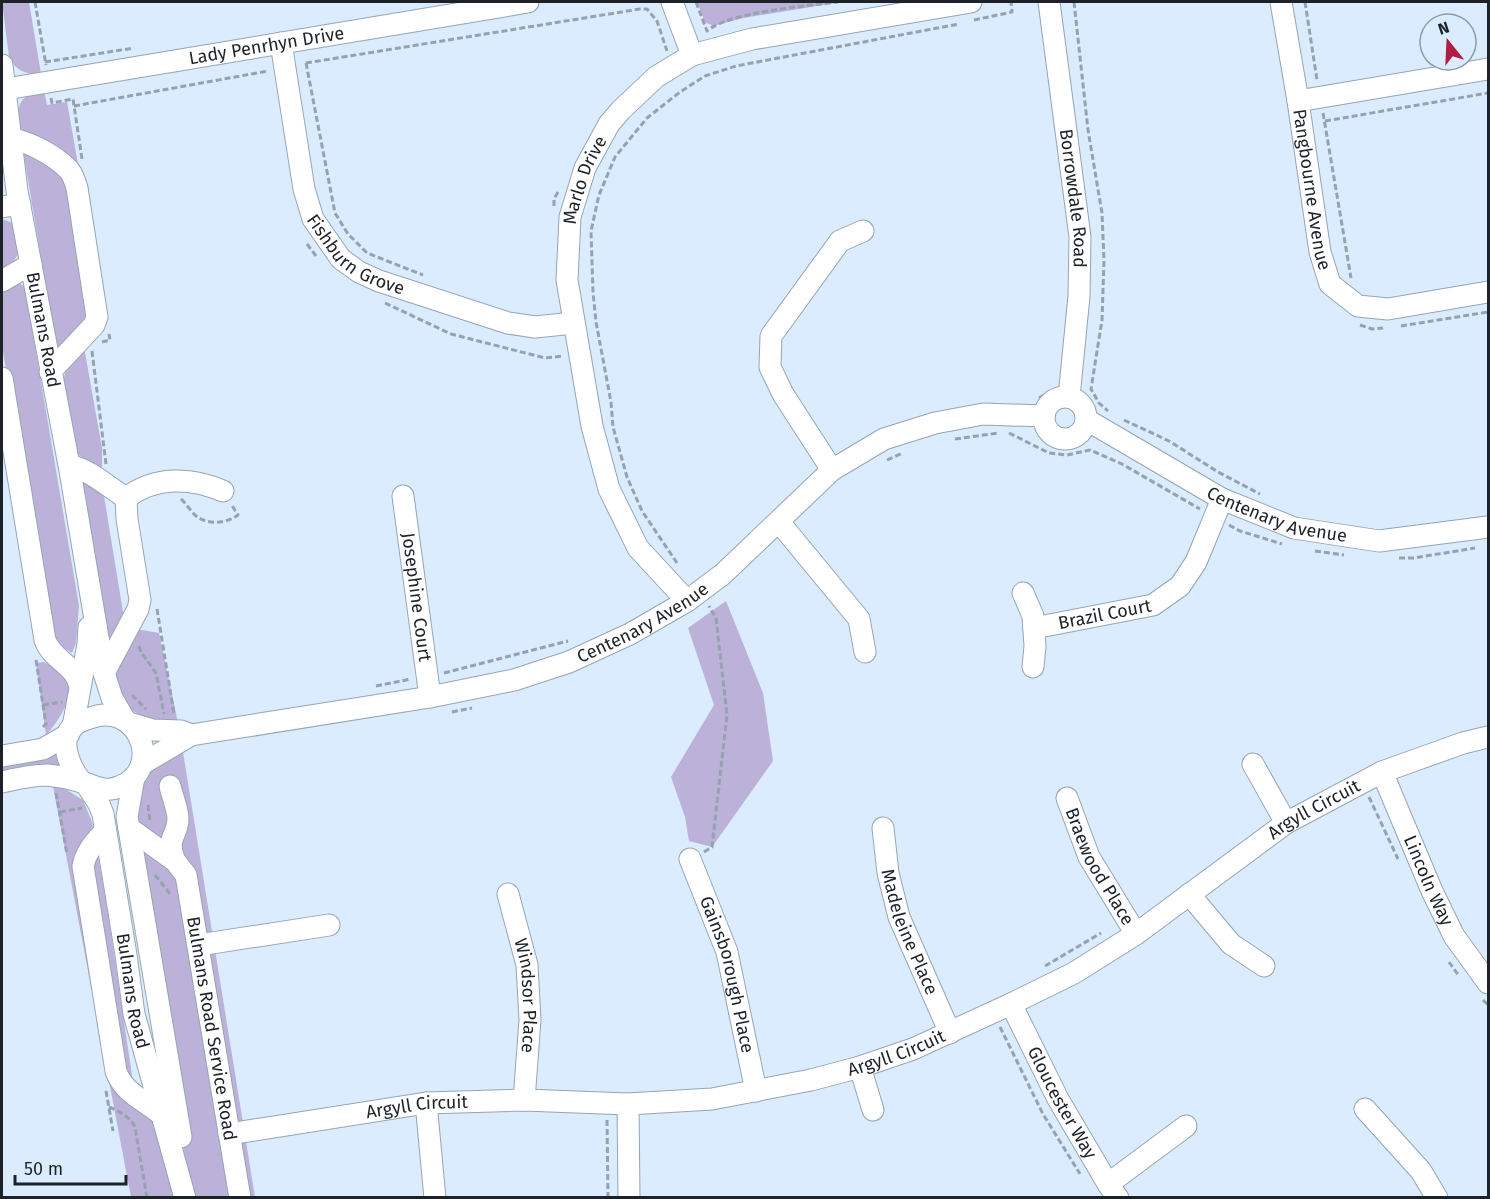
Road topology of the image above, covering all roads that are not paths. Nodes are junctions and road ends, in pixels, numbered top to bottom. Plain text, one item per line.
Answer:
1 (528, 2) edge
2 (672, 2) edge
3 (1049, 2) edge
4 (1281, 2) edge
5 (972, 11) edge
6 (281, 43) junction
7 (690, 48) junction
8 (2, 65) edge
9 (1488, 69) edge
10 (6, 89) junction
11 (1298, 101) junction
12 (6, 137) edge
13 (11, 206) edge
14 (863, 231) dead end
15 (31, 264) junction
16 (2, 281) edge
17 (1488, 292) edge
18 (565, 324) junction
19 (50, 372) junction
20 (2, 378) edge
21 (1069, 397) junction
22 (1044, 416) junction
23 (1087, 420) junction
24 (69, 465) junction
25 (832, 470) junction
26 (223, 491) road end
27 (403, 496) dead end
28 (126, 498) junction
29 (1222, 499) junction
30 (779, 522) junction
31 (1488, 527) edge
32 (1023, 593) dead end
33 (90, 596) junction
34 (693, 596) junction
35 (1034, 628) junction
36 (865, 652) dead end
37 (1033, 667) dead end
38 (104, 674) junction
39 (79, 684) junction
40 (429, 687) junction
41 (127, 722) junction
42 (71, 730) junction
43 (191, 735) junction
44 (1488, 737) edge
45 (2, 756) edge
46 (1253, 764) dead end
47 (138, 771) junction
48 (1382, 772) junction
49 (2, 782) edge
50 (84, 783) junction
51 (170, 786) dead end
52 (1067, 798) dead end
53 (1286, 823) junction
54 (129, 828) junction
55 (883, 828) dead end
56 (105, 831) junction
57 (172, 837) junction
58 (151, 844) junction
59 (690, 859) road end
60 (175, 861) junction
61 (508, 894) dead end
62 (1189, 894) junction
63 (329, 925) dead end
64 (1131, 926) junction
65 (199, 945) junction
66 (1264, 966) dead end
67 (1488, 983) edge
68 (1010, 1017) junction
69 (950, 1033) junction
70 (860, 1067) junction
71 (756, 1091) junction
72 (524, 1100) junction
73 (426, 1103) junction
74 (1365, 1109) dead end
75 (628, 1110) junction
76 (873, 1110) dead end
77 (165, 1118) junction
78 (1186, 1126) dead end
79 (229, 1134) junction
80 (1113, 1191) edge
81 (187, 1197) edge
82 (240, 1197) edge
83 (435, 1197) edge
84 (629, 1197) edge
85 (1437, 1197) edge

1 - 6 street, Lady Penrhyn Drive
2 - 7 street
3 - 21 street, Borrowdale Road
4 - 11 street, Pangbourne Avenue
5 - 7 street, Marlo Drive
6 - 10 street, Lady Penrhyn Drive
6 - 18 street, Fishburn Grove
7 - 18 street, Marlo Drive
8 - 10 street, Bulmans Road
9 - 11 street
10 - 12 street, Bulmans Road
11 - 17 street, Pangbourne Avenue
12 - 13 street, Bulmans Road
12 - 19 street
13 - 15 street, Bulmans Road
14 - 25 street
15 - 16 street
15 - 19 street, Bulmans Road
18 - 34 street, Marlo Drive
19 - 24 street, Bulmans Road
20 - 39 street
21 - 22 street
21 - 23 street
22 - 23 street
22 - 25 street, Centenary Avenue
23 - 29 street, Centenary Avenue
24 - 28 street
24 - 33 street, Bulmans Road
25 - 30 street, Centenary Avenue
26 - 28 street
27 - 40 street, Josephine Court
28 - 38 street
29 - 31 street, Centenary Avenue
29 - 35 street, Brazil Court
30 - 34 street, Centenary Avenue
30 - 36 street
32 - 35 street, Brazil Court
33 - 38 street, Bulmans Road
33 - 39 street, Bulmans Road
34 - 40 street, Centenary Avenue
35 - 37 street, Brazil Court
38 - 41 street, Bulmans Road
39 - 42 street, Bulmans Road
40 - 43 street, Centenary Avenue
41 - 42 street
41 - 43 street, Centenary Avenue
41 - 47 street
42 - 45 street
42 - 50 street
43 - 47 street, Centenary Avenue
44 - 48 street, Argyll Circuit
46 - 53 street
47 - 50 street
47 - 54 street, Bulmans Road
48 - 53 street, Argyll Circuit
48 - 67 street, Lincoln Way
49 - 50 street
50 - 56 street, Bulmans Road
51 - 57 street, Bulmans Road Service Road
52 - 64 street, Braewood Place
53 - 62 street, Argyll Circuit
54 - 58 street, Bulmans Road Service Road
54 - 81 street, Bulmans Road
55 - 69 street, Madeleine Place
56 - 77 street, Bulmans Road
56 - 77 street
57 - 58 street
57 - 60 street, Bulmans Road Service Road
58 - 60 street, Bulmans Road Service Road
59 - 71 street, Gainsborough Place
60 - 65 street, Bulmans Road Service Road
61 - 72 street, Windsor Place
62 - 64 street, Argyll Circuit
62 - 66 street
63 - 65 street
64 - 68 street, Argyll Circuit
65 - 79 street, Bulmans Road Service Road
68 - 69 street, Argyll Circuit
68 - 80 street, Gloucester Way
69 - 70 street, Argyll Circuit
70 - 71 street, Argyll Circuit
70 - 76 street
71 - 75 street, Argyll Circuit
72 - 73 street, Argyll Circuit
72 - 75 street, Argyll Circuit
73 - 79 street, Argyll Circuit
73 - 83 street
74 - 85 street
75 - 84 street
77 - 81 street, Bulmans Road
78 - 80 street
79 - 82 street, Bulmans Road Service Road

